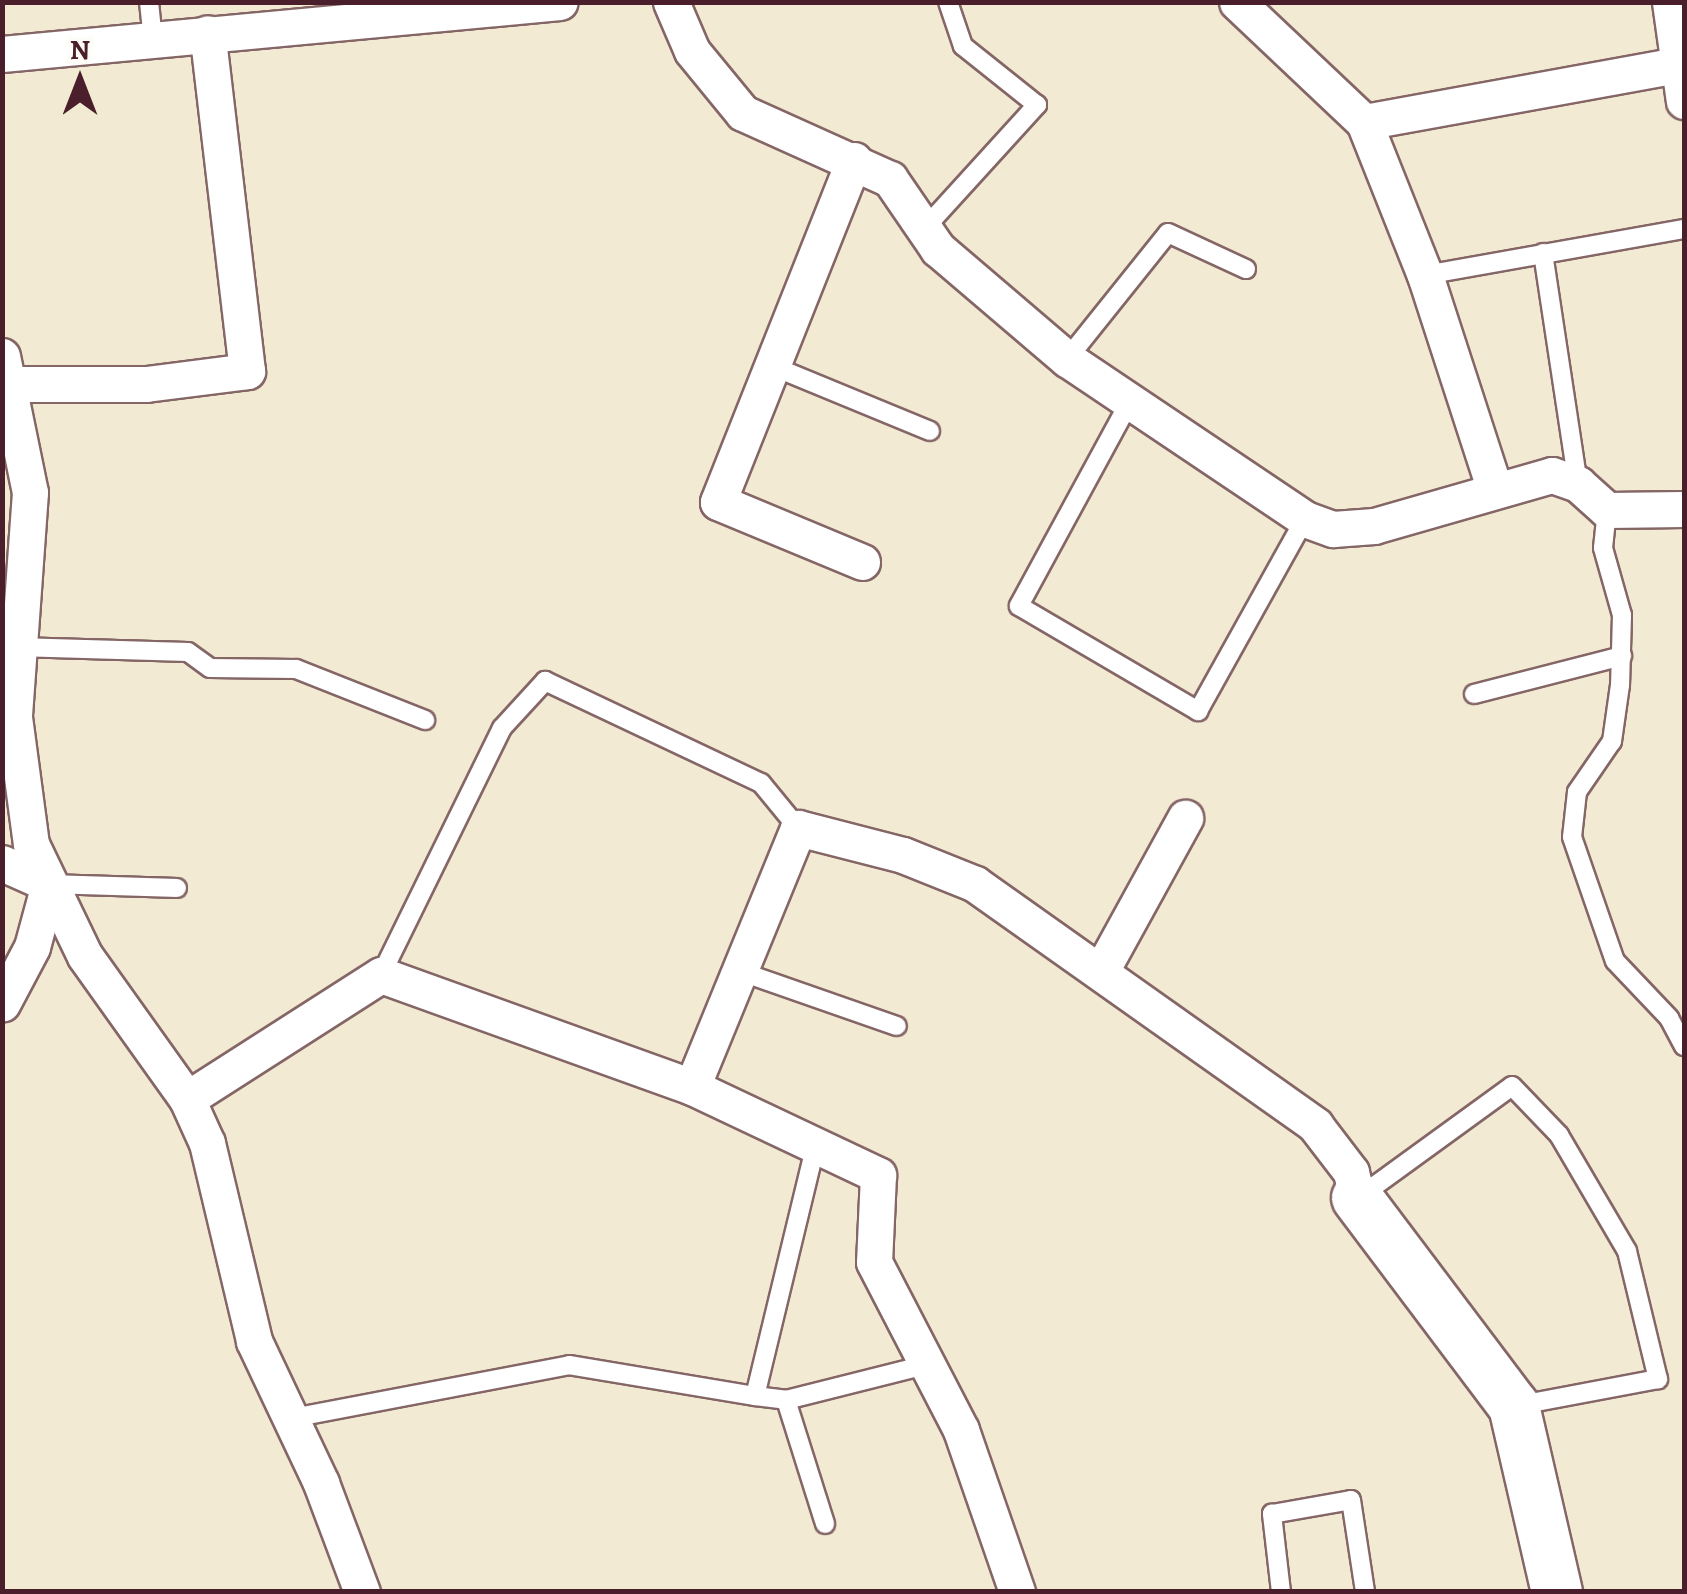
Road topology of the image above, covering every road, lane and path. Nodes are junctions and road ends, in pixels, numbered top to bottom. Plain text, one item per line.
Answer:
1 (150, 2) edge
2 (560, 2) edge
3 (671, 2) edge
4 (948, 2) edge
5 (1237, 2) edge
6 (336, 12) edge
7 (1676, 16) edge
8 (207, 33) junction
9 (153, 38) junction
10 (2, 54) edge
11 (1678, 65) junction
12 (1684, 102) edge
13 (1364, 122) junction
14 (854, 160) junction
15 (924, 229) junction
16 (1684, 229) edge
17 (1542, 253) junction
18 (1246, 269) dead end
19 (1426, 275) junction
20 (1067, 360) junction
21 (770, 365) junction
22 (6, 370) edge
23 (1129, 404) junction
24 (930, 431) dead end
25 (1578, 484) junction
26 (1495, 490) junction
27 (1684, 509) edge
28 (1607, 510) junction
29 (1305, 519) junction
30 (862, 562) dead end
31 (16, 647) junction
32 (1622, 656) junction
33 (1474, 694) dead end
34 (426, 720) dead end
35 (1185, 818) dead end
36 (798, 828) junction
37 (2, 864) edge
38 (49, 884) junction
39 (177, 888) dead end
40 (739, 971) junction
41 (1100, 971) junction
42 (381, 975) junction
43 (2, 1004) edge
44 (896, 1026) dead end
45 (1684, 1046) edge
46 (692, 1088) junction
47 (187, 1099) junction
48 (814, 1148) junction
49 (1357, 1198) junction
50 (932, 1363) junction
51 (755, 1396) junction
52 (786, 1400) junction
53 (1514, 1406) junction
54 (286, 1420) junction
55 (825, 1524) dead end
56 (362, 1592) edge
57 (1017, 1592) edge
58 (1281, 1592) edge
59 (1365, 1592) edge
60 (1557, 1592) edge

1 - 9 lane
2 - 6 street
3 - 14 street
4 - 15 lane
5 - 13 street
6 - 8 street
7 - 11 street
8 - 9 street
8 - 22 street
9 - 10 street
11 - 12 street
11 - 13 street
13 - 19 street
14 - 15 street
14 - 21 street
15 - 20 street
16 - 17 lane
17 - 19 lane
17 - 25 lane
18 - 20 lane
19 - 26 street
20 - 23 street
21 - 24 lane
21 - 30 street
22 - 31 street
23 - 29 street
23 - 29 lane
25 - 26 street
25 - 28 street
26 - 29 street
27 - 28 street
28 - 32 lane
31 - 34 lane
31 - 38 street
32 - 33 lane
32 - 45 lane
35 - 41 street
36 - 40 street
36 - 41 street
36 - 42 lane
37 - 38 street
38 - 39 lane
38 - 43 street
38 - 47 street
40 - 44 lane
40 - 46 street
41 - 49 street
42 - 46 street
42 - 47 street
46 - 48 street
47 - 54 street
48 - 50 street
48 - 51 lane
49 - 53 street
49 - 53 lane
50 - 52 lane
50 - 57 street
51 - 52 lane
51 - 54 lane
52 - 55 lane
53 - 60 street
54 - 56 street
58 - 59 lane

